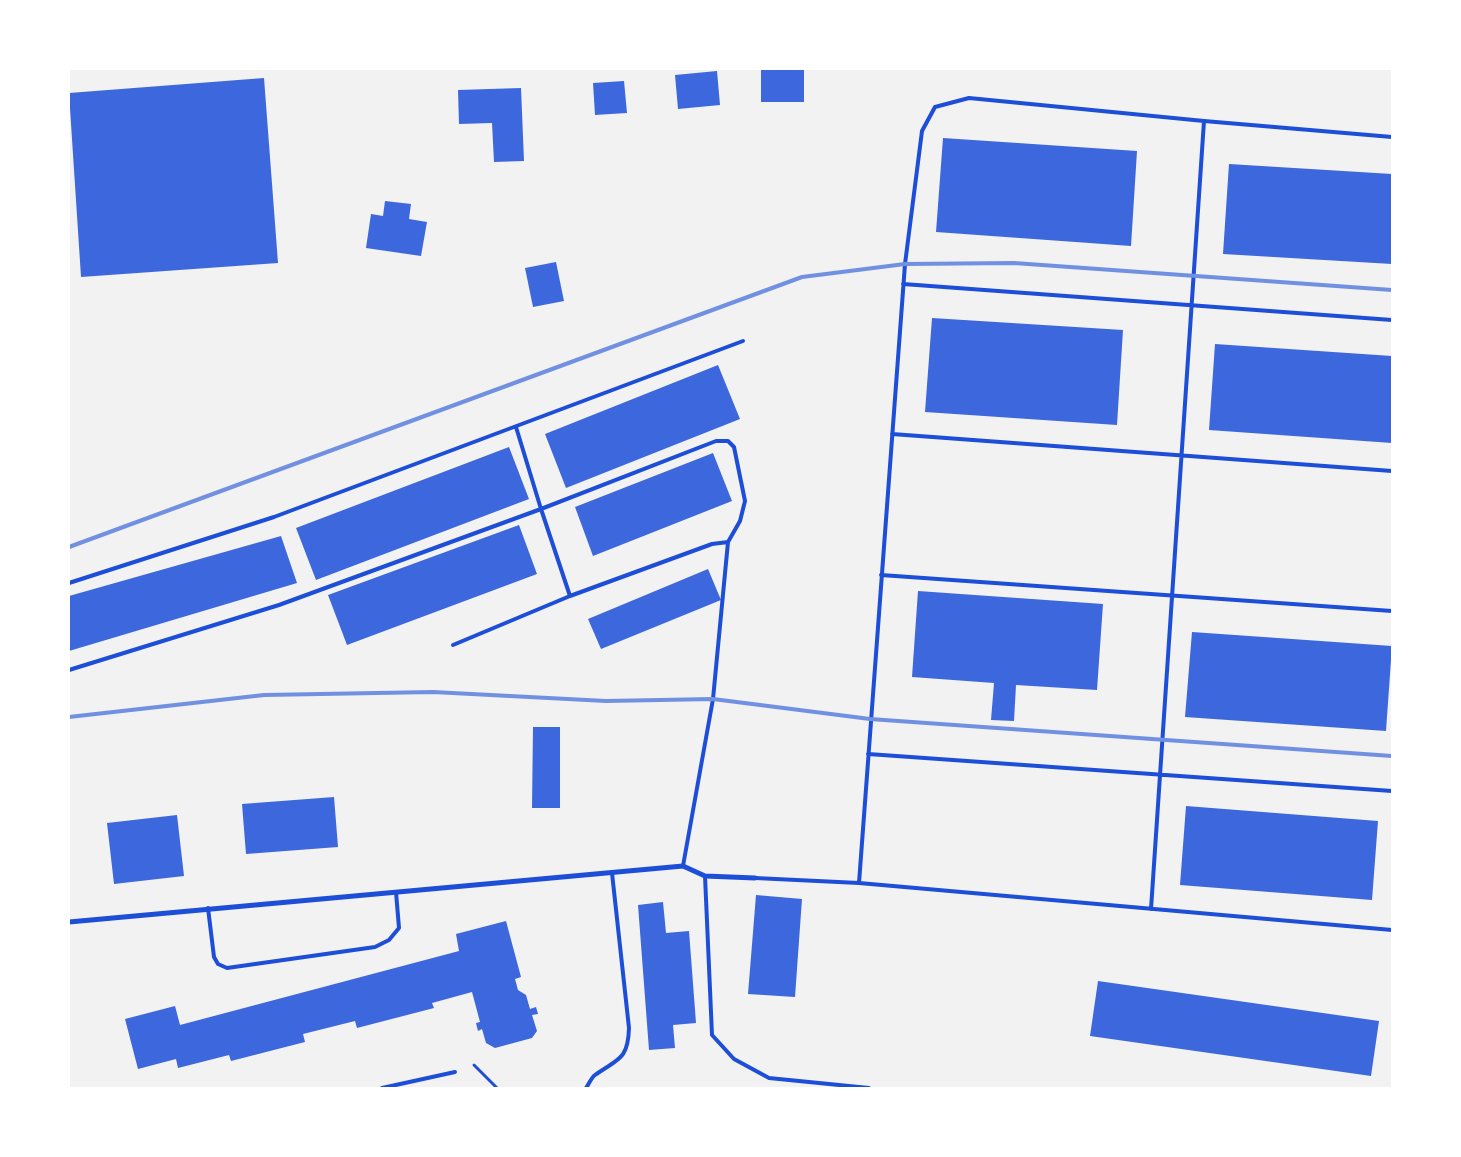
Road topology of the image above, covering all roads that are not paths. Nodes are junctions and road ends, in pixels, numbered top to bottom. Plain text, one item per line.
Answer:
1 (1204, 121) junction
2 (1392, 137) edge
3 (904, 284) junction
4 (1191, 305) junction
5 (1392, 320) edge
6 (743, 341) dead end
7 (516, 427) junction
8 (892, 434) junction
9 (1181, 455) junction
10 (1392, 471) edge
11 (541, 509) junction
12 (728, 542) junction
13 (881, 575) junction
14 (69, 583) edge
15 (1172, 595) junction
16 (570, 596) junction
17 (1392, 611) edge
18 (453, 645) dead end
19 (69, 670) edge
20 (868, 754) junction
21 (1160, 774) junction
22 (1392, 791) edge
23 (683, 866) junction
24 (612, 874) junction
25 (705, 876) junction
26 (755, 878) joint
27 (859, 883) junction
28 (396, 892) junction
29 (208, 908) junction
30 (1151, 909) junction
31 (69, 922) edge
32 (1392, 930) edge
33 (455, 1072) dead end
34 (382, 1088) edge
35 (586, 1088) edge
36 (869, 1088) edge

1 - 2 lane
1 - 3 lane
1 - 4 lane
3 - 4 lane
3 - 8 lane
4 - 5 lane
4 - 9 lane
6 - 7 lane
7 - 11 lane
7 - 14 lane
8 - 9 lane
8 - 13 lane
9 - 10 lane
9 - 15 lane
11 - 12 lane
11 - 16 lane
11 - 19 lane
12 - 16 lane
12 - 23 lane
13 - 15 lane
13 - 20 lane
15 - 17 lane
15 - 21 lane
16 - 18 lane
20 - 21 lane
20 - 27 lane
21 - 22 lane
21 - 30 lane
23 - 24 street
23 - 25 street
24 - 28 street
24 - 35 lane
25 - 26 street
25 - 36 lane
26 - 27 lane
27 - 30 lane
28 - 29 street
28 - 29 lane
29 - 31 street
30 - 32 lane
33 - 34 lane

